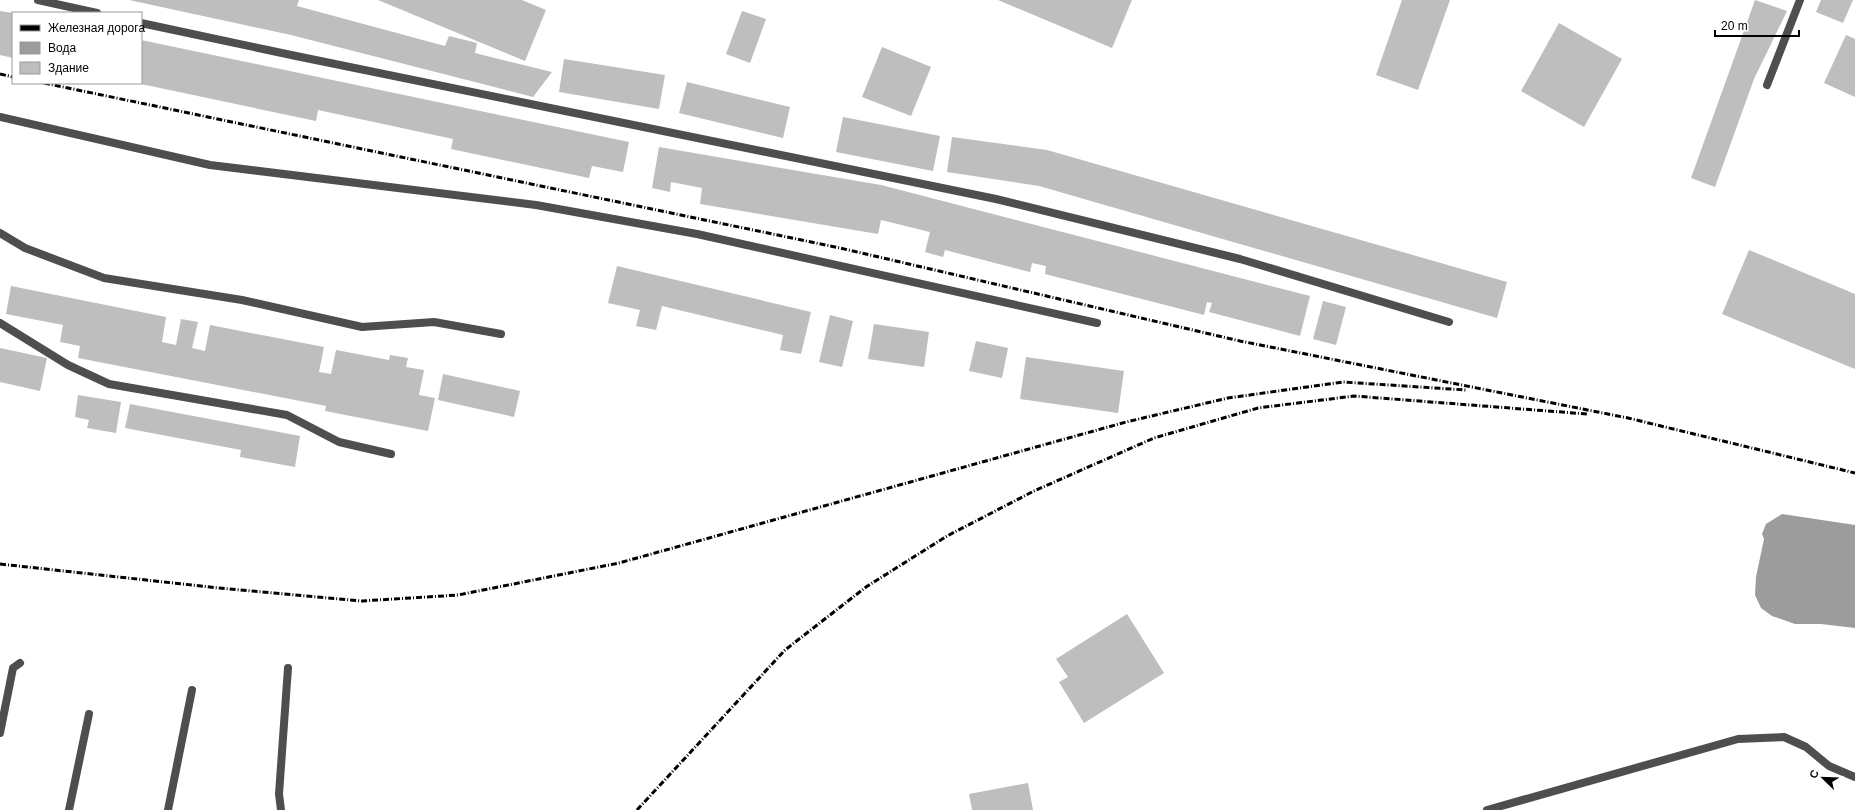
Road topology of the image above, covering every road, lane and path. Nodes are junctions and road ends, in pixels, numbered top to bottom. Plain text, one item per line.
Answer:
1 (38, 0) edge
2 (1800, 0) edge
3 (92, 12) edge
4 (142, 23) edge
5 (1767, 85) dead end
6 (0, 118) edge
7 (0, 233) edge
8 (1449, 322) dead end
9 (0, 323) edge
10 (1097, 323) dead end
11 (501, 334) dead end
12 (391, 454) dead end
13 (20, 663) dead end
14 (288, 668) dead end
15 (192, 690) dead end
16 (89, 714) dead end
17 (0, 733) edge
18 (1855, 777) edge
19 (69, 810) edge
20 (168, 810) edge
21 (281, 810) edge
22 (1487, 810) edge

1 - 3 lane
2 - 5 lane
4 - 8 lane
6 - 10 lane
7 - 11 lane
9 - 12 lane
13 - 17 lane
14 - 21 lane
15 - 20 lane
16 - 19 lane
18 - 22 lane

